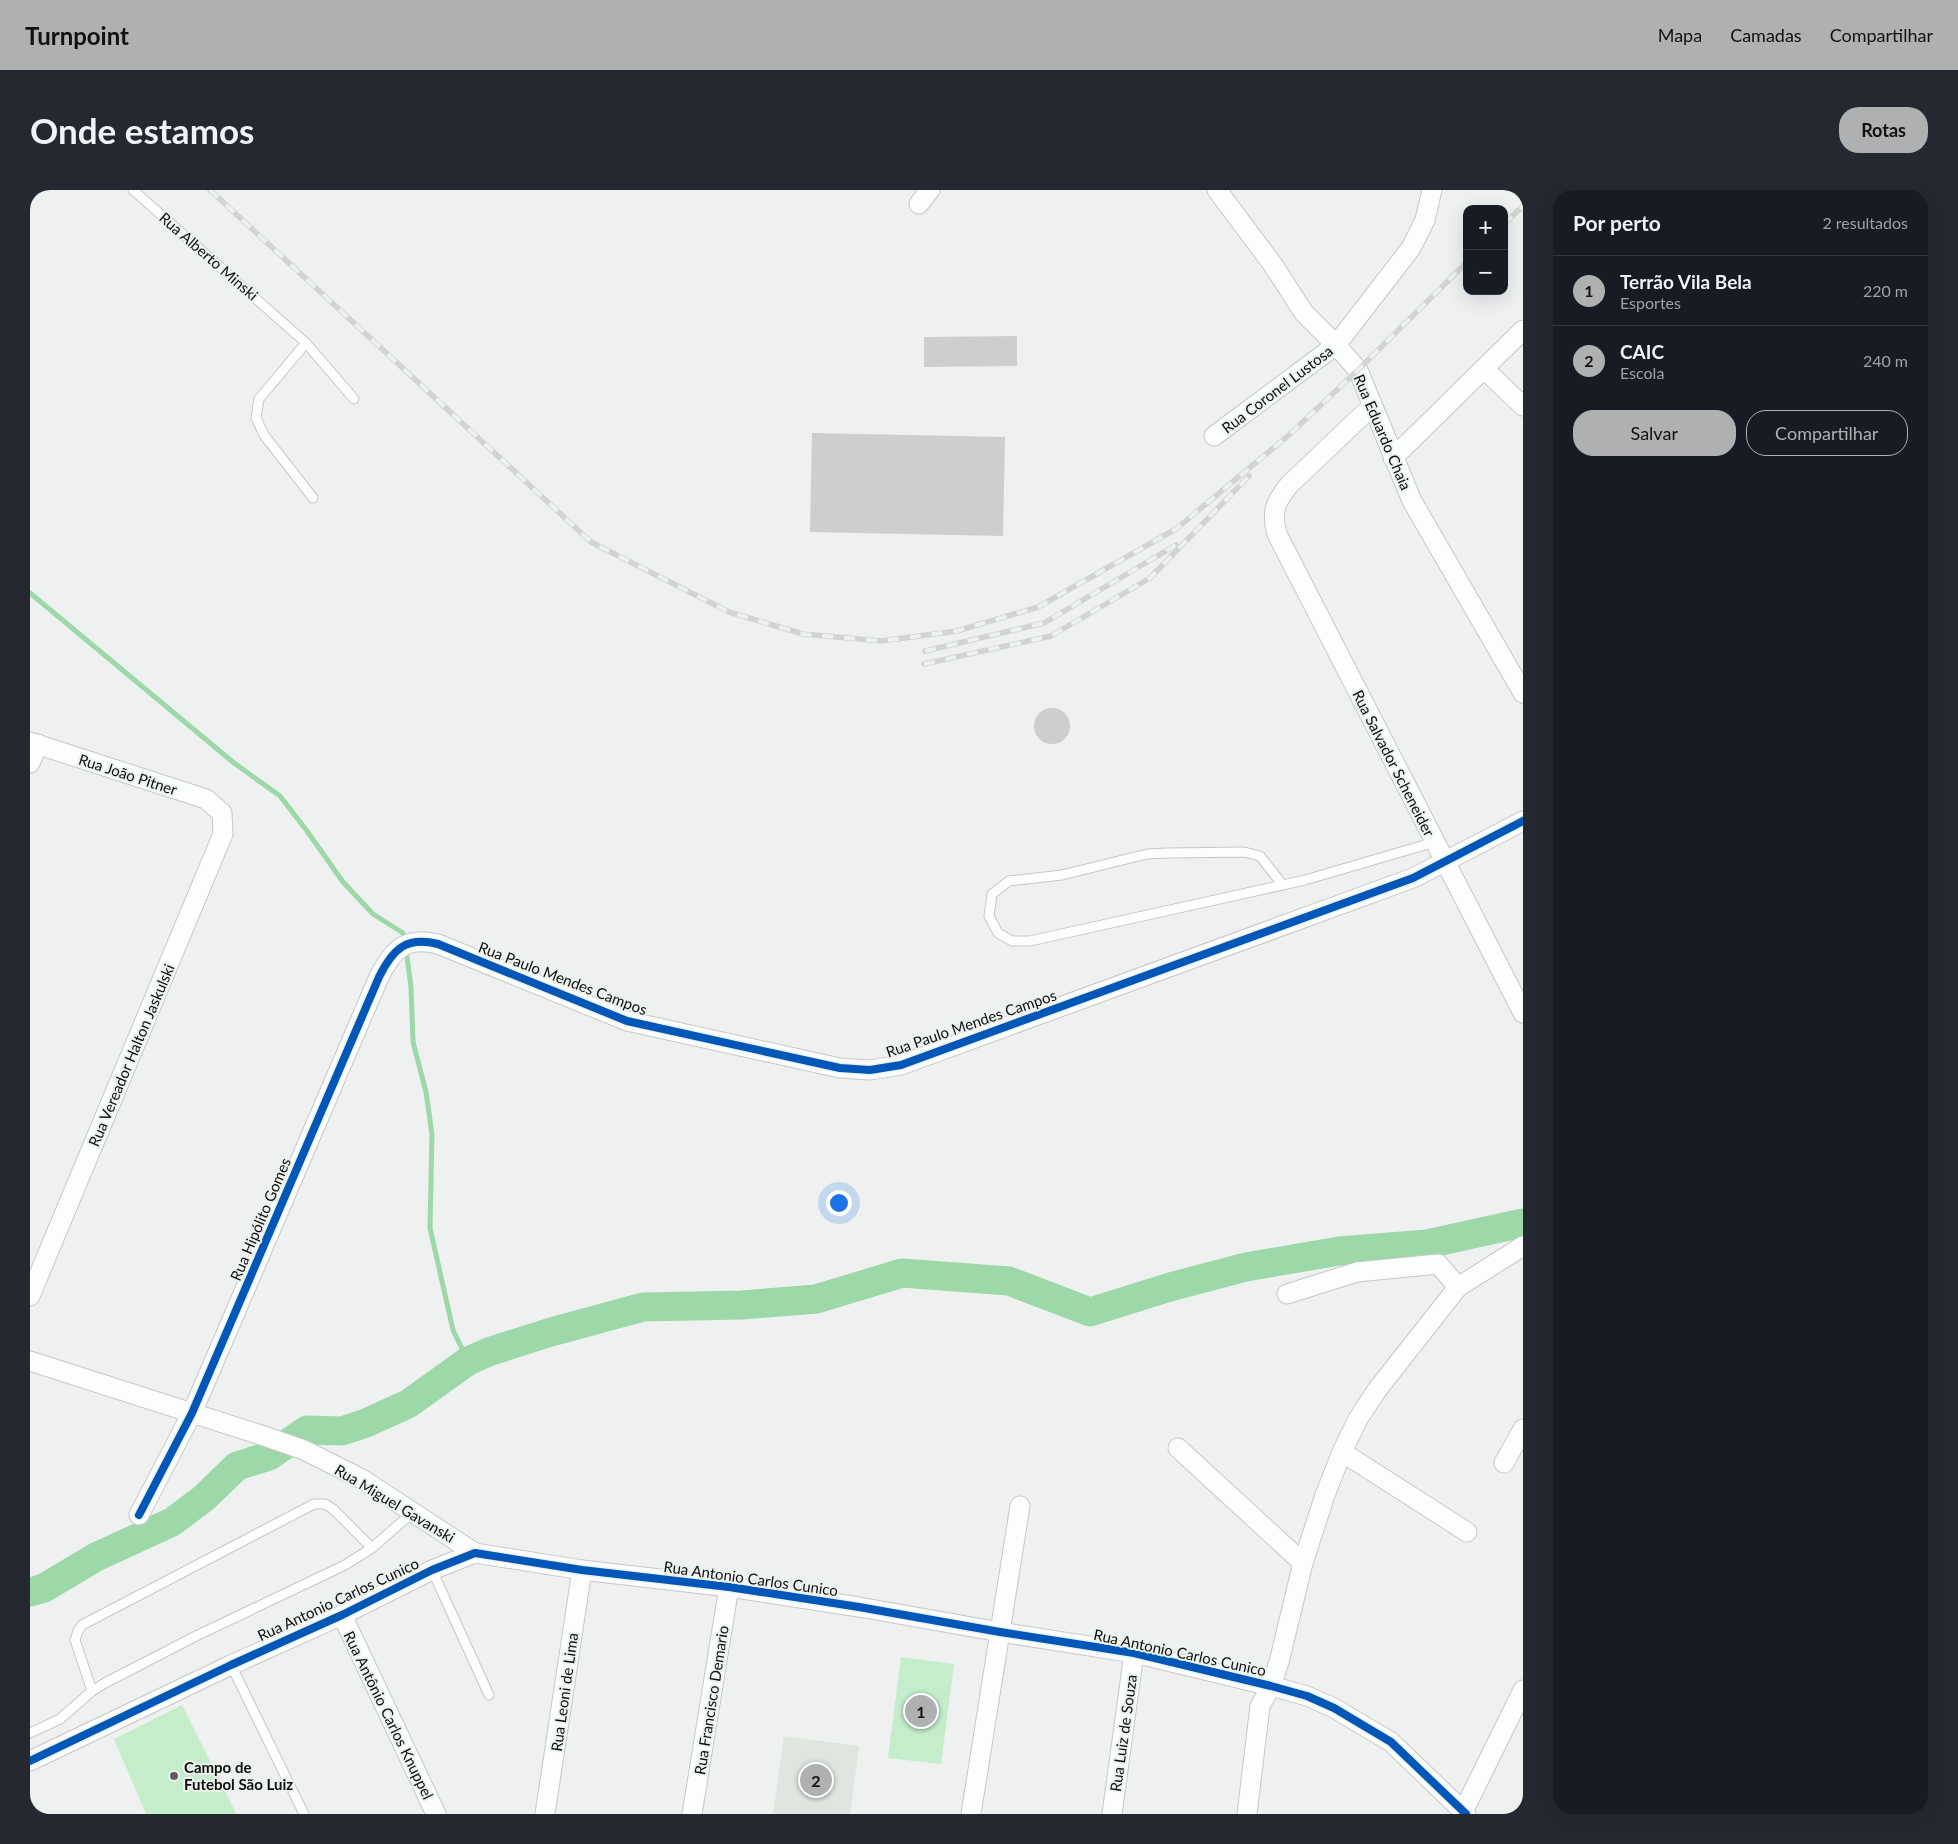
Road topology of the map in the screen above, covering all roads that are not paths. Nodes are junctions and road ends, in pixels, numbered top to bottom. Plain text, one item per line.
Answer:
1 (133, 190) edge
2 (1217, 190) edge
3 (1432, 190) edge
4 (1523, 330) edge
5 (306, 343) junction
6 (1336, 345) junction
7 (1484, 369) junction
8 (354, 399) dead end
9 (1372, 406) junction
10 (1523, 406) edge
11 (1214, 436) dead end
12 (1393, 458) junction
13 (313, 498) dead end
14 (1523, 693) edge
15 (34, 743) edge
16 (30, 763) edge
17 (222, 813) joint
18 (1523, 821) edge
19 (1435, 842) junction
20 (1445, 862) junction
21 (1282, 884) junction
22 (406, 945) joint
23 (1523, 1013) edge
24 (1523, 1246) edge
25 (1458, 1287) junction
26 (1287, 1294) dead end
27 (30, 1296) edge
28 (30, 1361) edge
29 (192, 1413) junction
30 (1523, 1429) edge
31 (1178, 1448) dead end
32 (1342, 1452) junction
33 (1504, 1463) dead end
34 (1020, 1506) dead end
35 (414, 1512) junction
36 (138, 1516) dead end
37 (1467, 1532) dead end
38 (372, 1548) junction
39 (475, 1553) junction
40 (1303, 1563) junction
41 (432, 1570) junction
42 (582, 1570) junction
43 (729, 1586) junction
44 (342, 1615) junction
45 (1000, 1632) junction
46 (1134, 1653) junction
47 (231, 1665) junction
48 (1271, 1686) junction
49 (1523, 1690) edge
50 (92, 1691) junction
51 (489, 1695) dead end
52 (30, 1733) edge
53 (30, 1761) edge
54 (1464, 1813) edge
55 (304, 1814) edge
56 (436, 1814) edge
57 (545, 1814) edge
58 (692, 1814) edge
59 (972, 1814) edge
60 (1112, 1814) edge
61 (1247, 1814) edge

1 - 5 lane, Rua Alberto Minski
2 - 6 street, Rua Eduardo Chaia
3 - 6 street, Rua Coronel Lustosa
4 - 7 street
5 - 8 lane, Rua Alberto Minski
5 - 13 lane
6 - 9 street, Rua Eduardo Chaia
6 - 11 street, Rua Coronel Lustosa
7 - 10 street
7 - 12 street
9 - 12 street, Rua Eduardo Chaia
9 - 19 street, Rua Salvador Scheneider
12 - 14 street, Rua Eduardo Chaia
15 - 16 street
15 - 17 street, Rua João Pitner
17 - 27 street, Rua Vereador Halton Jaskulski
18 - 20 street, Rua Paulo Mendes Campos
19 - 20 street, Rua Salvador Scheneider
19 - 21 lane
20 - 22 street, Rua Paulo Mendes Campos
20 - 23 street, Rua Salvador Scheneider
21 - 21 lane
22 - 29 street, Rua Hipólito Gomes
24 - 25 street
25 - 26 street
25 - 32 street
28 - 29 street, Rua Miguel Gavanski
29 - 35 street, Rua Miguel Gavanski
29 - 36 street, Rua Hipólito Gomes
30 - 33 street
31 - 40 street
32 - 37 street
32 - 40 street
34 - 45 street
35 - 38 lane
35 - 39 street, Rua Miguel Gavanski
38 - 50 lane
38 - 50 lane
39 - 41 street, Rua Antonio Carlos Cunico
39 - 42 street, Rua Antonio Carlos Cunico
40 - 48 street
41 - 44 street, Rua Antonio Carlos Cunico
41 - 51 lane
42 - 43 street, Rua Antonio Carlos Cunico
42 - 57 street, Rua Leoni de Lima
43 - 45 street, Rua Antonio Carlos Cunico
43 - 58 street, Rua Francisco Demario
44 - 47 street, Rua Antonio Carlos Cunico
44 - 56 street, Rua Antônio Carlos Knuppel
45 - 46 street, Rua Antonio Carlos Cunico
45 - 59 street
46 - 48 street, Rua Antonio Carlos Cunico
46 - 60 street, Rua Luiz de Souza
47 - 53 street, Rua Antonio Carlos Cunico
47 - 55 lane
48 - 54 street, Rua Antonio Carlos Cunico
48 - 61 street
49 - 54 street
50 - 52 lane

